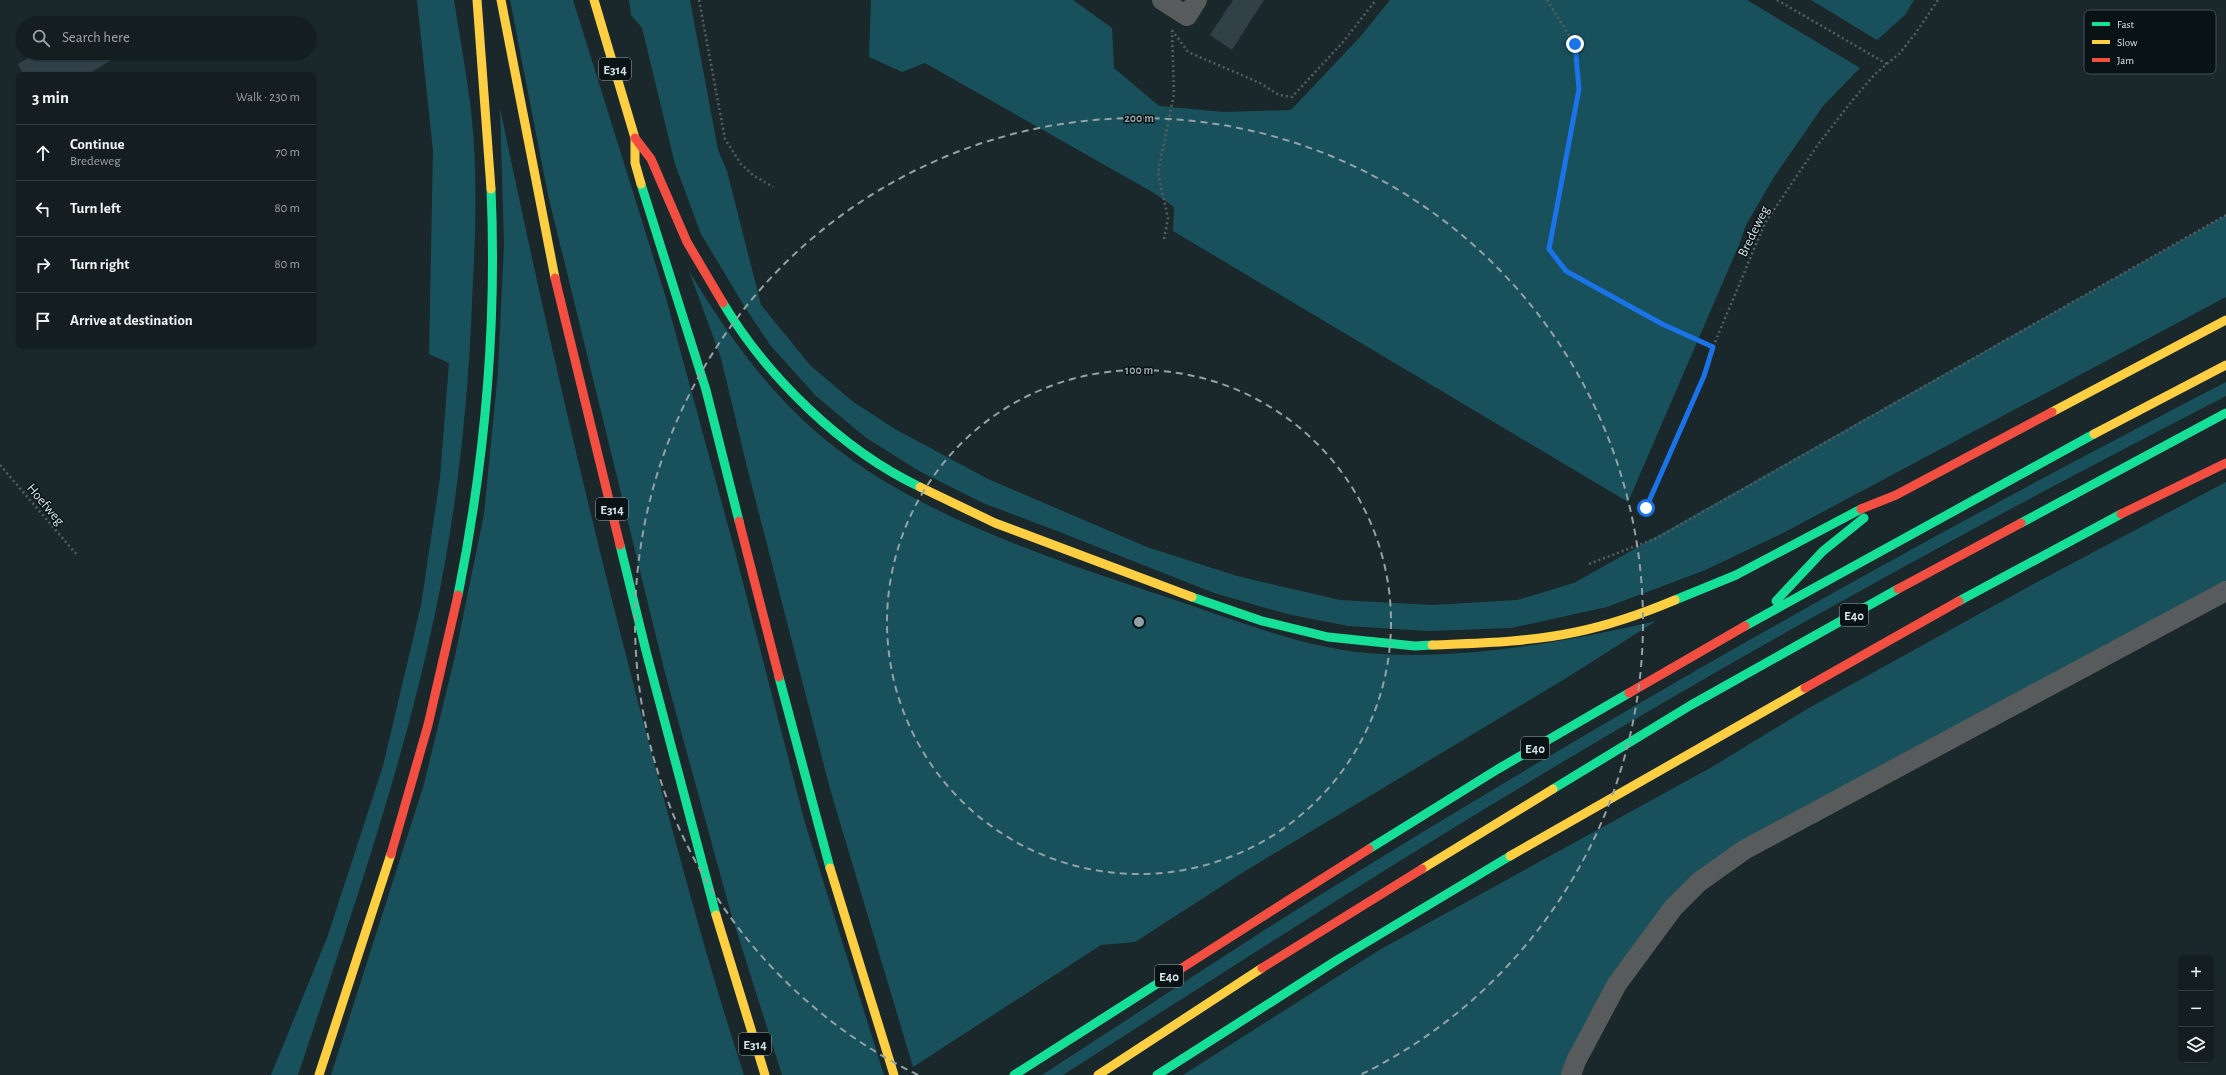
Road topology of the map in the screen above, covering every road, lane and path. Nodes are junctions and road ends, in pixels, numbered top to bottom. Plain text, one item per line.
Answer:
1 (477, 0) edge
2 (501, 0) edge
3 (594, 0) edge
4 (698, 0) edge
5 (1376, 0) edge
6 (1547, 0) edge
7 (1777, 0) edge
8 (1938, 0) edge
9 (1180, 6) edge
10 (1172, 30) junction
11 (1887, 64) junction
12 (636, 138) junction
13 (773, 187) dead end
14 (2226, 215) edge
15 (1164, 239) dead end
16 (2226, 320) edge
17 (1713, 347) junction
18 (2226, 365) edge
19 (2226, 413) edge
20 (2198, 428) junction
21 (2219, 428) dead end
22 (2226, 463) edge
23 (0, 465) edge
24 (1896, 495) junction
25 (1646, 508) dead end
26 (77, 555) dead end
27 (1589, 564) dead end
28 (2226, 590) edge
29 (1763, 616) junction
30 (319, 1075) edge
31 (765, 1075) edge
32 (894, 1075) edge
33 (1014, 1075) edge
34 (1098, 1075) edge
35 (1157, 1075) edge
36 (1571, 1075) edge

1 - 30 highway
2 - 31 highway, E314
3 - 12 highway, E314
4 - 13 path
5 - 10 path
6 - 17 path
7 - 11 path
8 - 11 path, Bredeweg
9 - 10 path
10 - 15 path
11 - 17 path, Bredeweg
12 - 24 highway
12 - 32 highway, E314
14 - 27 path
16 - 24 highway
17 - 25 path, Bredeweg
18 - 29 highway, E40
19 - 20 highway, E40
20 - 21 highway
20 - 34 highway, E40
22 - 35 highway
23 - 26 path, Hoefweg
24 - 29 highway
28 - 36 street
29 - 33 highway, E40

